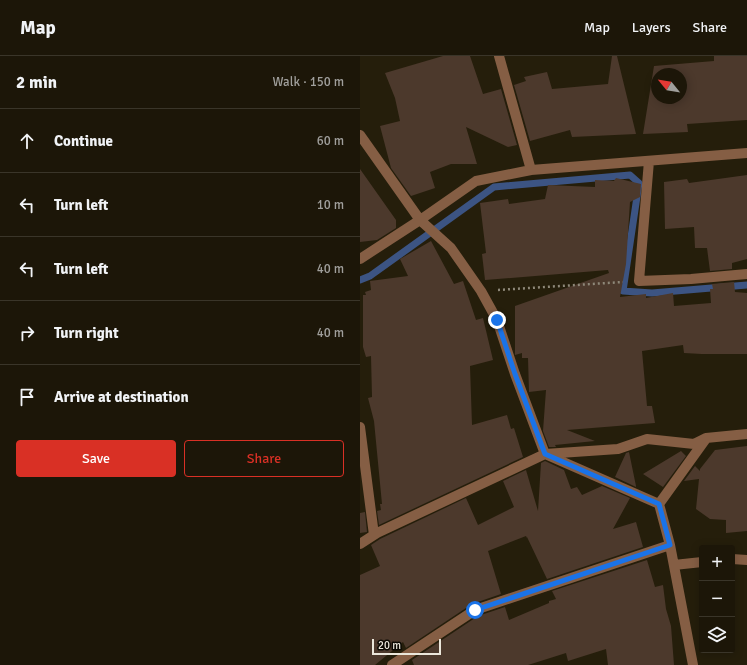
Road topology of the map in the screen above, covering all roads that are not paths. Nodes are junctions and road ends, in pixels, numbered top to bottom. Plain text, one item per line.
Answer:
1 (500, 56) edge
2 (360, 135) edge
3 (747, 153) edge
4 (649, 161) junction
5 (531, 170) junction
6 (420, 220) junction
7 (360, 259) edge
8 (747, 274) edge
9 (360, 427) edge
10 (747, 434) edge
11 (706, 438) junction
12 (545, 454) junction
13 (659, 504) junction
14 (374, 535) junction
15 (360, 544) edge
16 (670, 545) junction
17 (735, 560) edge
18 (747, 560) edge
19 (699, 562) edge
20 (674, 565) junction
21 (392, 665) edge
22 (693, 665) edge

1 - 5 street
2 - 6 street
3 - 4 street
4 - 5 street
4 - 8 street
5 - 6 street
6 - 7 street
6 - 12 street
9 - 14 street
10 - 11 street
11 - 12 street
11 - 13 street
12 - 13 street
12 - 14 street
13 - 16 street
14 - 15 street
16 - 20 street
16 - 21 street
17 - 18 street
19 - 20 street
20 - 22 street

